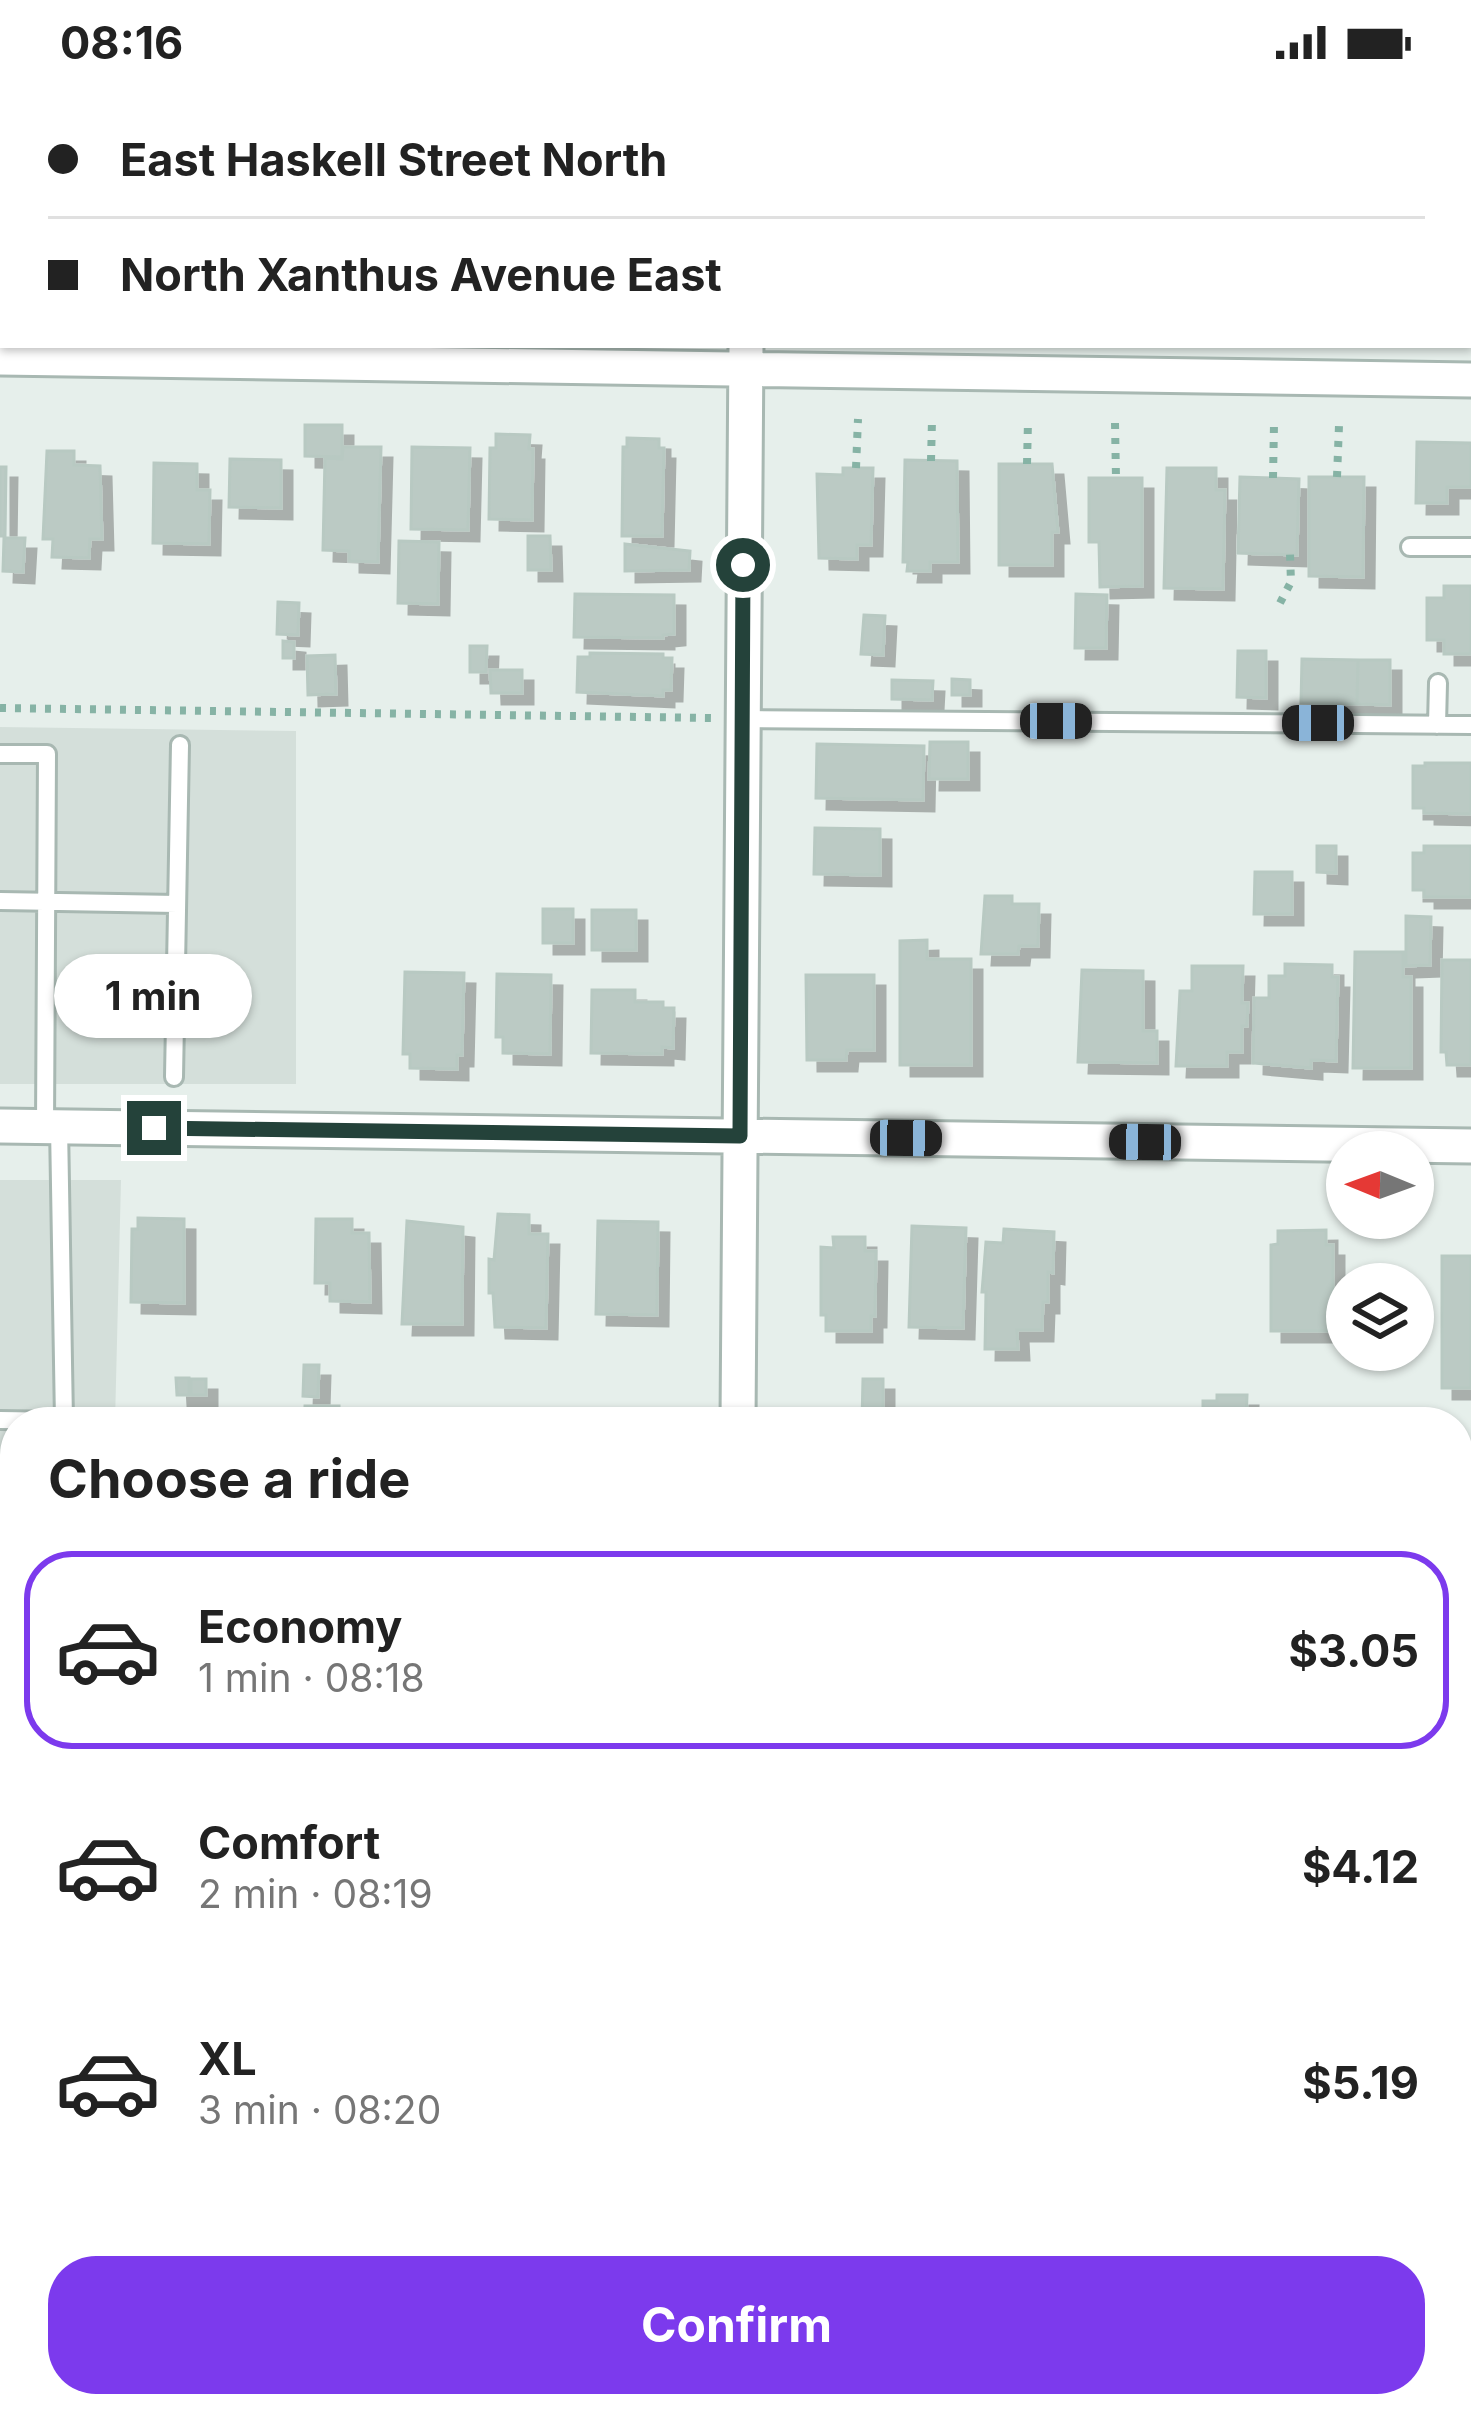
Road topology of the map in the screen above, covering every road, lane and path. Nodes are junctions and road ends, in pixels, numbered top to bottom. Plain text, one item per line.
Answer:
1 (746, 356) edge
2 (0, 358) edge
3 (1471, 380) edge
4 (858, 419) dead end
5 (932, 420) dead end
6 (1028, 421) dead end
7 (1115, 422) dead end
8 (1274, 424) dead end
9 (1339, 425) dead end
10 (931, 461) dead end
11 (1027, 464) dead end
12 (856, 468) dead end
13 (1337, 476) dead end
14 (1116, 478) dead end
15 (1273, 478) dead end
16 (1410, 547) dead end
17 (1471, 547) edge
18 (1290, 554) dead end
19 (1280, 603) dead end
20 (1438, 682) dead end
21 (0, 708) edge
22 (742, 719) junction
23 (1437, 724) junction
24 (1471, 725) edge
25 (180, 745) dead end
26 (0, 754) edge
27 (0, 901) edge
28 (46, 902) junction
29 (177, 904) junction
30 (174, 1077) dead end
31 (0, 1126) edge
32 (52, 1126) junction
33 (740, 1136) junction
34 (1471, 1146) edge
35 (63, 1407) edge
36 (738, 1407) edge

1 - 2 street
1 - 3 street
1 - 22 street
4 - 12 path
5 - 10 path
6 - 11 path
7 - 14 path
8 - 15 path
9 - 13 path
16 - 17 lane
18 - 19 path
20 - 23 lane
21 - 22 path
22 - 23 lane
22 - 33 street
23 - 24 lane
25 - 29 lane
26 - 28 lane
27 - 28 lane
28 - 29 lane
28 - 32 lane
29 - 30 lane
31 - 32 street
32 - 33 street
32 - 35 lane
33 - 34 street
33 - 36 street

